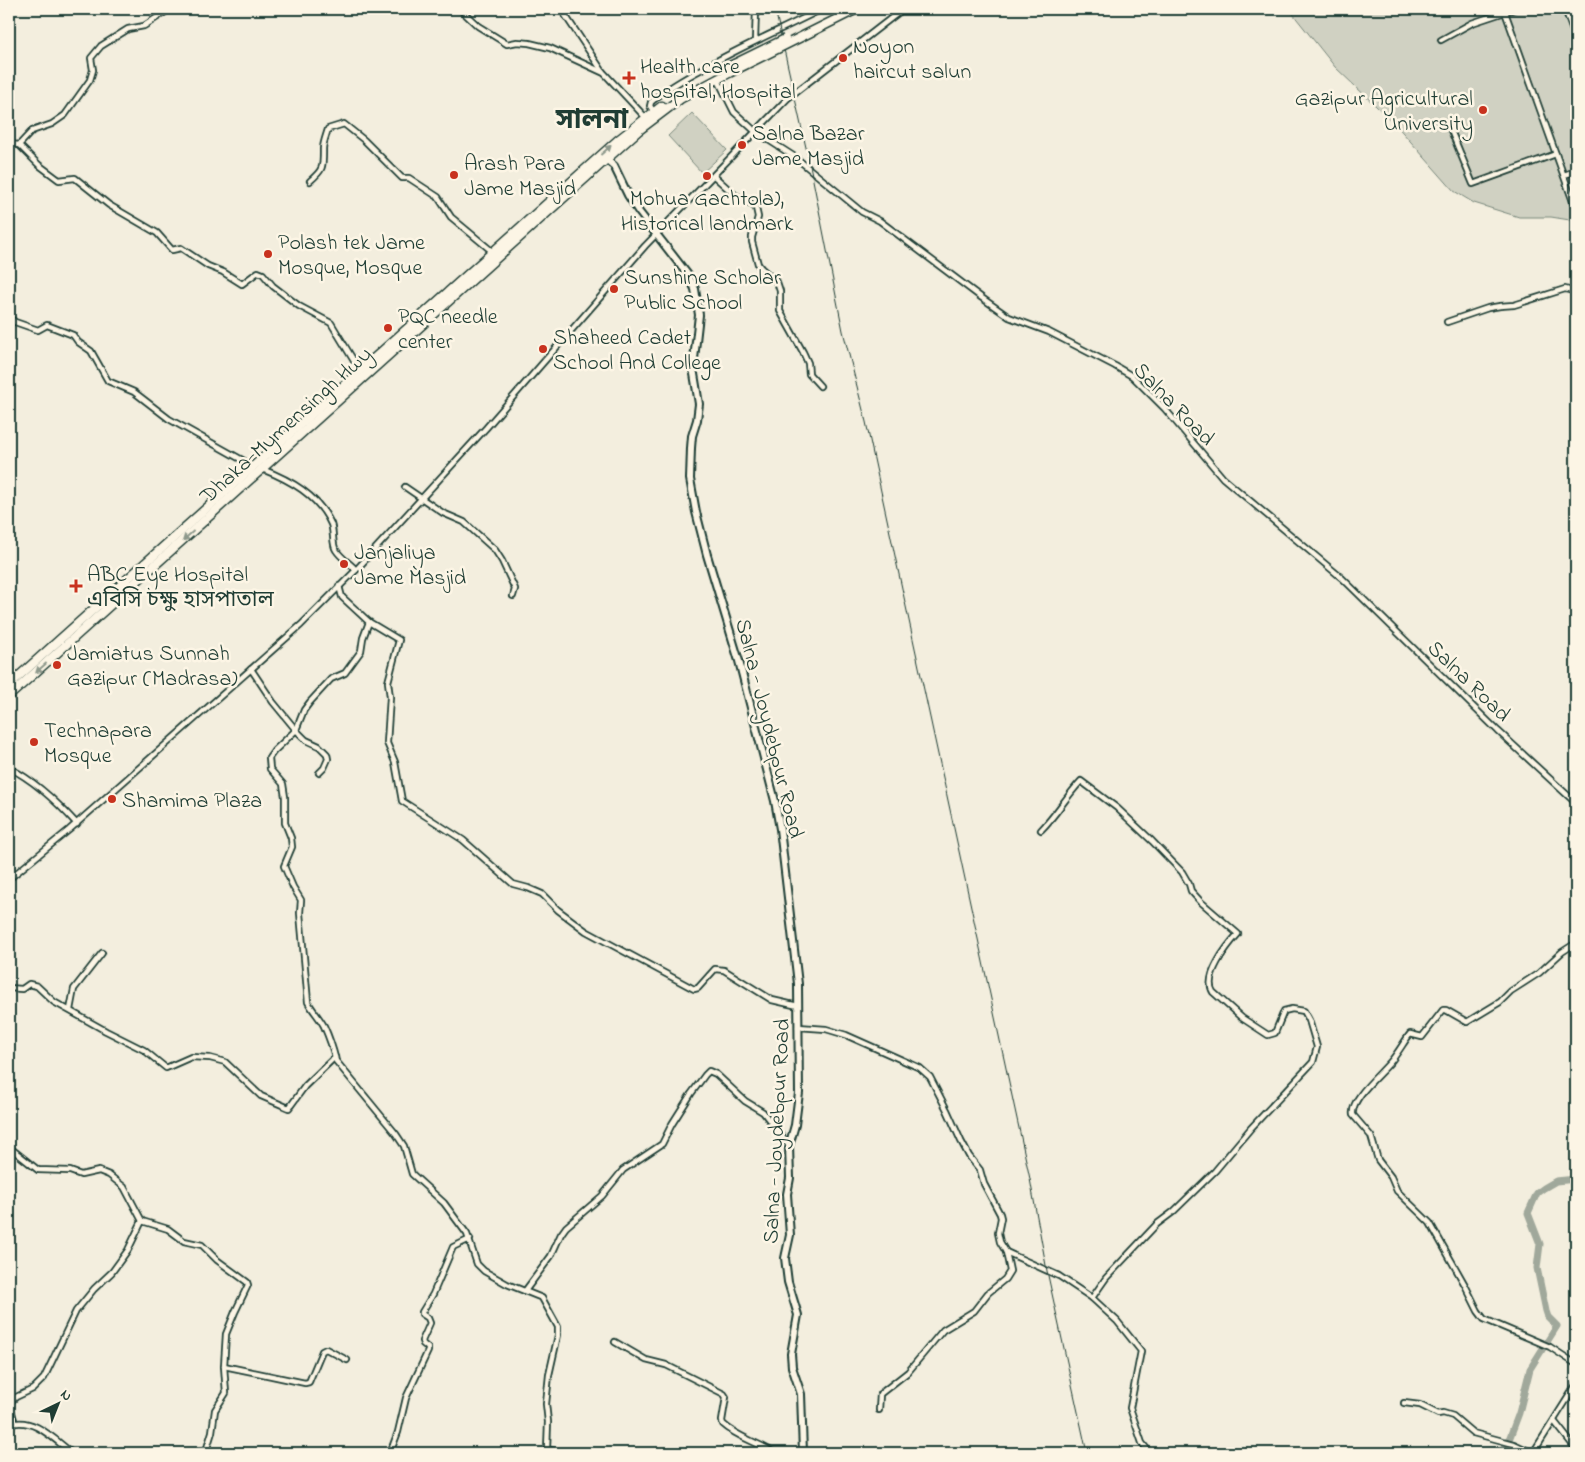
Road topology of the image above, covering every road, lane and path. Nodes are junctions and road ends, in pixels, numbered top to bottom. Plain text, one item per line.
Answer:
1 (170, 9) edge
2 (460, 9) edge
3 (561, 9) edge
4 (756, 9) edge
5 (822, 9) edge
6 (846, 9) edge
7 (857, 9) edge
8 (903, 9) edge
9 (1514, 9) edge
10 (1565, 9) edge
11 (1505, 12) junction
12 (1576, 39) edge
13 (1441, 40) dead end
14 (755, 41) junction
15 (728, 71) junction
16 (604, 73) junction
17 (717, 78) junction
18 (654, 112) junction
19 (646, 118) junction
20 (1450, 128) dead end
21 (756, 132) junction
22 (9, 144) edge
23 (19, 145) junction
24 (1556, 154) junction
25 (607, 160) junction
26 (1576, 170) edge
27 (1564, 175) junction
28 (714, 176) junction
29 (310, 181) dead end
30 (1576, 210) edge
31 (656, 236) junction
32 (493, 252) junction
33 (1576, 292) edge
34 (9, 317) edge
35 (1447, 322) dead end
36 (360, 371) junction
37 (820, 386) dead end
38 (253, 466) junction
39 (262, 469) junction
40 (405, 487) dead end
41 (421, 498) junction
42 (356, 570) junction
43 (339, 586) junction
44 (513, 596) dead end
45 (369, 622) junction
46 (251, 668) junction
47 (9, 685) edge
48 (9, 696) edge
49 (296, 730) junction
50 (9, 768) edge
51 (319, 773) dead end
52 (1576, 803) edge
53 (77, 824) junction
54 (1042, 830) dead end
55 (9, 879) edge
56 (1576, 943) edge
57 (102, 953) dead end
58 (9, 988) edge
59 (798, 1006) junction
60 (70, 1010) junction
61 (798, 1028) junction
62 (334, 1057) junction
63 (789, 1146) junction
64 (9, 1148) edge
65 (142, 1221) junction
66 (470, 1239) junction
67 (1006, 1252) junction
68 (525, 1290) junction
69 (1092, 1298) junction
70 (615, 1342) dead end
71 (346, 1360) dead end
72 (1576, 1364) edge
73 (224, 1366) junction
74 (1576, 1385) edge
75 (1404, 1403) dead end
76 (879, 1410) dead end
77 (1554, 1421) junction
78 (15, 1423) junction
79 (9, 1425) edge
80 (1576, 1449) edge
81 (72, 1453) edge
82 (204, 1453) edge
83 (390, 1453) edge
84 (562, 1453) edge
85 (774, 1453) edge
86 (803, 1453) edge
87 (1150, 1453) edge

1 - 23 street
2 - 16 street
3 - 16 street
4 - 14 street
5 - 14 street
6 - 15 highway, bridge
7 - 15 highway, bridge
8 - 21 street
9 - 11 street
10 - 12 street
11 - 13 street
11 - 24 street
14 - 18 street
15 - 17 highway, Dhaka-Mymensingh Hwy
15 - 18 highway, Dhaka-Mymensingh Hwy
16 - 19 street
17 - 21 street, Salna Road
17 - 25 highway, Dhaka-Mymensingh Hwy
18 - 19 highway, Dhaka-Mymensingh Hwy
32 -> 19 highway, Dhaka-Mymensingh Hwy
20 - 24 street
21 - 28 street
21 - 52 street, Salna Road
22 - 23 street
23 - 36 street
24 - 27 street
25 - 31 main road, Salna - Joydebpur Road
25 - 39 highway, Dhaka-Mymensingh Hwy
26 - 27 street
27 - 30 street
28 - 31 street
28 - 37 street
29 - 32 street
31 - 41 street
31 - 59 main road, Salna - Joydebpur Road
32 - 36 highway, Dhaka-Mymensingh Hwy
33 - 35 street
34 - 38 street
36 - 38 highway, Dhaka-Mymensingh Hwy
38 - 47 highway, Dhaka-Mymensingh Hwy
39 - 42 street
39 -> 48 highway, Dhaka-Mymensingh Hwy
40 - 41 street
41 - 42 street
41 - 44 street
42 - 43 street
43 - 45 street
43 - 46 street
45 - 49 street
45 - 59 street
46 - 49 street
46 - 53 street
49 - 51 street
49 - 62 street
50 - 53 street
53 - 55 street
54 - 69 street
56 - 72 street
57 - 60 street
58 - 60 street
59 - 61 main road, Salna - Joydebpur Road
60 - 62 street
61 - 63 main road, Salna - Joydebpur Road
61 - 67 street
62 - 66 street
63 - 68 street
63 - 86 main road, Salna - Joydebpur Road
64 - 65 street
65 - 73 street
65 - 78 street
66 - 68 street
66 - 83 street
67 - 69 street
67 - 76 street
68 - 84 street
69 - 87 street
70 - 85 street
71 - 73 street
73 - 82 street
74 - 77 street
75 - 77 street
77 - 80 street
78 - 79 street
78 - 81 street

